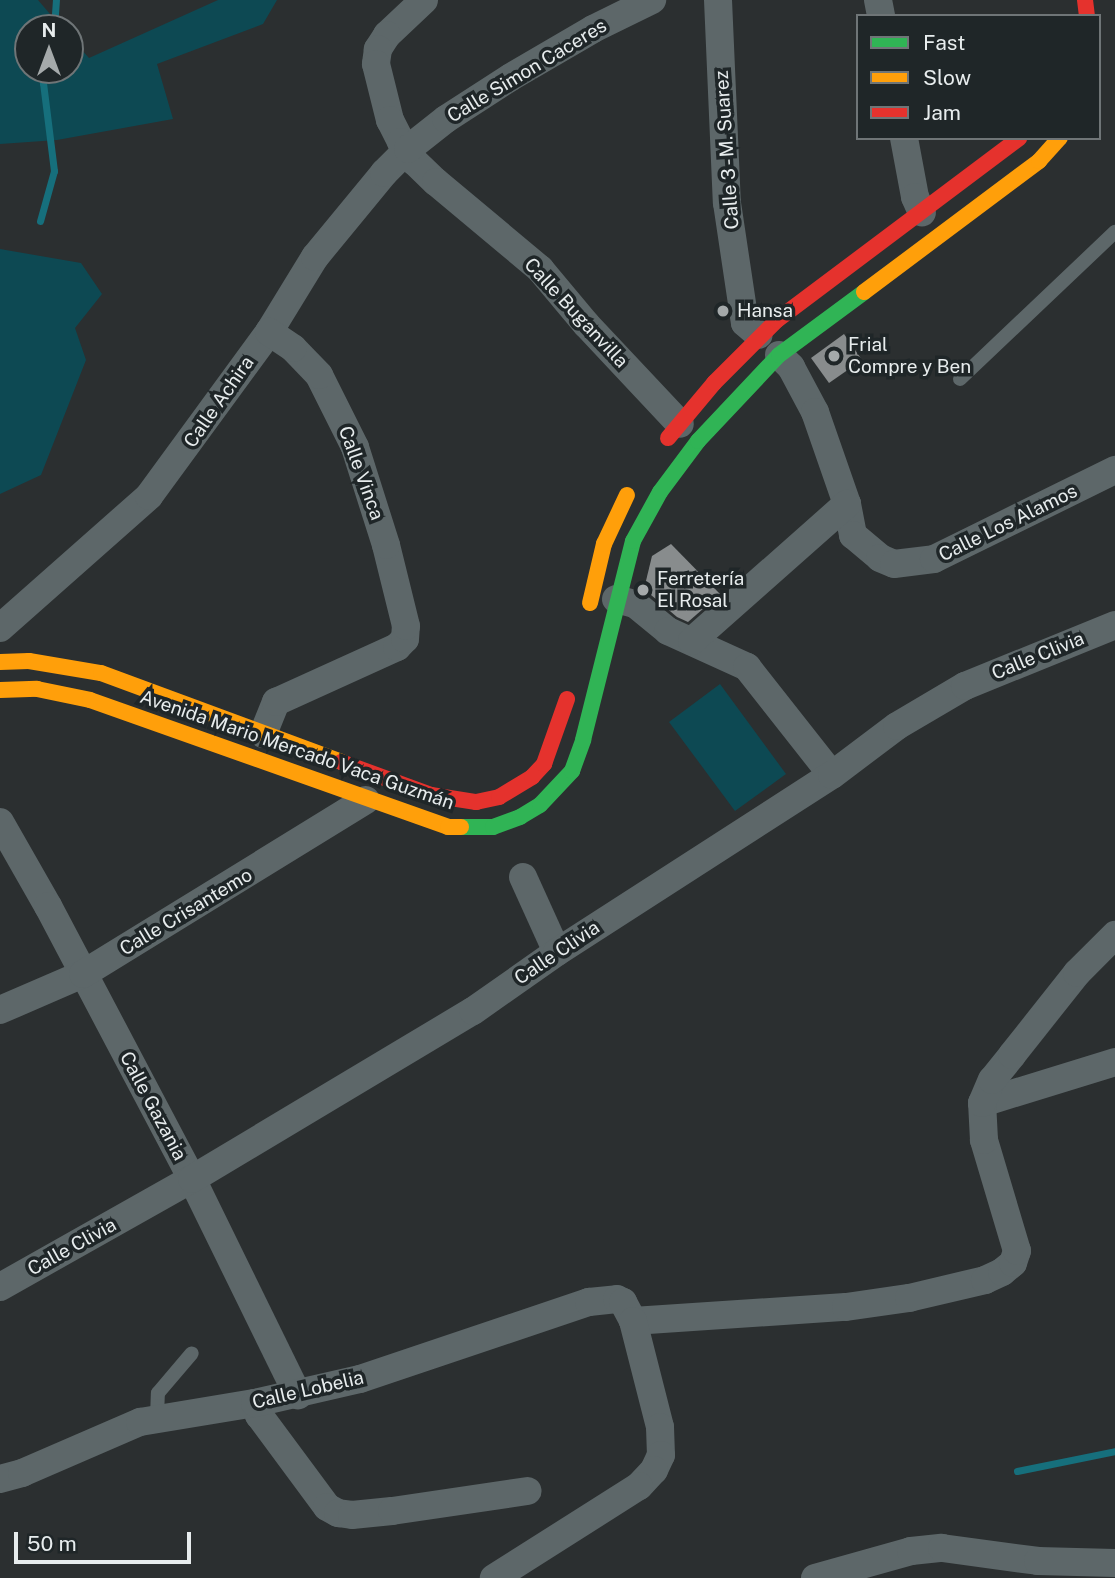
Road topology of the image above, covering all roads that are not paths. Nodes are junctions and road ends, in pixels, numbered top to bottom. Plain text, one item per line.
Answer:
1 (424, 0) edge
2 (652, 0) edge
3 (718, 0) edge
4 (904, 140) edge
5 (1017, 140) edge
6 (1058, 140) edge
7 (408, 149) junction
8 (930, 223) junction
9 (1115, 232) edge
10 (269, 332) junction
11 (759, 335) junction
12 (779, 355) junction
13 (960, 379) dead end
14 (689, 432) junction
15 (659, 450) dead end
16 (1115, 470) edge
17 (638, 477) dead end
18 (847, 504) junction
19 (616, 599) junction
20 (585, 625) dead end
21 (1115, 625) edge
22 (0, 628) edge
23 (692, 641) junction
24 (0, 662) edge
25 (572, 679) dead end
26 (0, 690) edge
27 (263, 734) junction
28 (832, 775) junction
29 (371, 788) junction
30 (0, 822) edge
31 (523, 877) dead end
32 (1115, 935) edge
33 (557, 952) junction
34 (83, 974) junction
35 (0, 1010) edge
36 (1115, 1062) edge
37 (982, 1103) junction
38 (192, 1179) junction
39 (0, 1287) edge
40 (625, 1310) junction
41 (192, 1353) dead end
42 (298, 1395) junction
43 (255, 1403) junction
44 (157, 1418) junction
45 (0, 1479) edge
46 (528, 1491) dead end
47 (1115, 1563) edge
48 (881, 1570) edge
49 (494, 1578) edge
50 (815, 1578) edge

1 - 7 street, Calle Buganvilla
2 - 7 street, Calle Simon Caceres
3 - 11 street, Calle 3 - M. Suarez
4 - 8 street
5 - 8 main road, Avenida Mario Mercado Vaca Guzmán
6 - 8 main road, Avenida Mario Mercado Vaca Guzmán
7 - 10 street, Calle Achira
7 - 14 street, Calle Buganvilla
8 - 11 main road, Avenida Mario Mercado Vaca Guzmán
8 - 12 main road, Avenida Mario Mercado Vaca Guzmán
9 - 13 lane
10 - 22 street, Calle Achira
10 - 27 street, Calle Vinca
11 - 12 main road
11 - 14 main road, Avenida Mario Mercado Vaca Guzmán
12 - 14 main road, Avenida Mario Mercado Vaca Guzmán
12 - 18 street, Calle Los Alamos
14 - 15 main road, Avenida Mario Mercado Vaca Guzmán
14 - 19 main road, Avenida Mario Mercado Vaca Guzmán
16 - 18 street, Calle Los Alamos
17 - 20 main road
18 - 23 street
19 - 23 street
19 - 29 main road, Avenida Mario Mercado Vaca Guzmán
21 - 28 street, Calle Clivia
23 - 28 street
24 - 27 main road, Avenida Mario Mercado Vaca Guzmán
25 - 29 main road, Avenida Mario Mercado Vaca Guzmán
26 - 29 main road, Avenida Mario Mercado Vaca Guzmán
27 - 29 main road, Avenida Mario Mercado Vaca Guzmán
28 - 33 street, Calle Clivia
29 - 34 street, Calle Crisantemo
30 - 34 street, Calle Gazania
31 - 33 street
32 - 37 street
33 - 38 street, Calle Clivia
34 - 35 street, Calle Crisantemo
34 - 38 street, Calle Gazania
36 - 37 street
37 - 40 street, Calle Lobelia
38 - 39 street, Calle Clivia
38 - 42 street, Calle Gazania
40 - 42 street, Calle Lobelia
40 - 49 street
41 - 44 lane
42 - 43 street, Calle Lobelia
43 - 44 street, Calle Lobelia
43 - 46 street
44 - 45 street, Calle Lobelia
47 - 48 street
48 - 50 street

